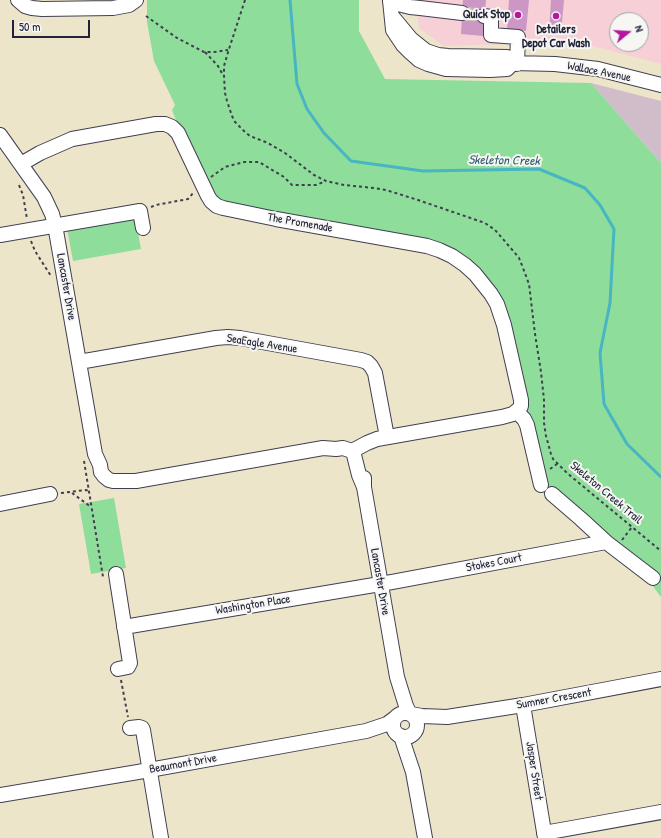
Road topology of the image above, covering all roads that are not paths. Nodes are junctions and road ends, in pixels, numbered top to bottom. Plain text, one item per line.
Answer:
1 (18, 0) edge
2 (136, 0) edge
3 (391, 6) edge
4 (462, 13) tunnel mouth
5 (484, 16) dead end
6 (515, 64) junction
7 (661, 85) edge
8 (0, 135) edge
9 (21, 164) junction
10 (55, 225) junction
11 (143, 228) dead end
12 (0, 235) edge
13 (79, 362) junction
14 (517, 412) junction
15 (387, 437) junction
16 (355, 449) junction
17 (541, 485) dead end
18 (50, 494) road end
19 (552, 494) dead end
20 (0, 504) edge
21 (616, 549) junction
22 (109, 575) road end
23 (653, 578) dead end
24 (381, 584) junction
25 (124, 627) junction
26 (118, 669) road end
27 (661, 679) edge
28 (523, 705) junction
29 (403, 716) junction
30 (447, 717) junction
31 (130, 728) road end
32 (366, 731) junction
33 (415, 731) junction
34 (400, 735) junction
35 (149, 770) junction
36 (413, 772) junction
37 (0, 795) edge
38 (661, 812) edge
39 (544, 836) edge
40 (161, 838) edge
41 (425, 838) edge

1 - 2 street
3 - 4 street
3 - 6 street, Wallace Avenue
5 - 6 street
6 - 7 street, Wallace Avenue
8 - 9 street, Lancaster Drive
9 - 10 street, Lancaster Drive
9 - 14 street, The Promenade
10 - 11 street
10 - 12 street
10 - 13 street, Lancaster Drive
13 - 15 street, SeaEagle Avenue
13 - 16 street, Lancaster Drive
14 - 15 street
14 - 17 street
15 - 16 street
16 - 24 street, Lancaster Drive
18 - 20 street
19 - 21 street
21 - 23 street
21 - 24 street, Stokes Court
22 - 25 street
24 - 25 street, Washington Place
24 - 29 street, Lancaster Drive
25 - 26 street
27 - 28 street, Sumner Crescent
28 - 30 street, Sumner Crescent
28 - 39 street, Jasper Street
29 - 30 street, Sumner Crescent
29 - 32 street
29 - 33 street
29 - 34 street
30 - 33 street, Sumner Crescent
31 - 35 street
32 - 34 street
32 - 35 street, Beaumont Drive
33 - 34 street
33 - 36 street
34 - 36 street
35 - 37 street, Beaumont Drive
35 - 40 street
36 - 41 street
38 - 39 street

